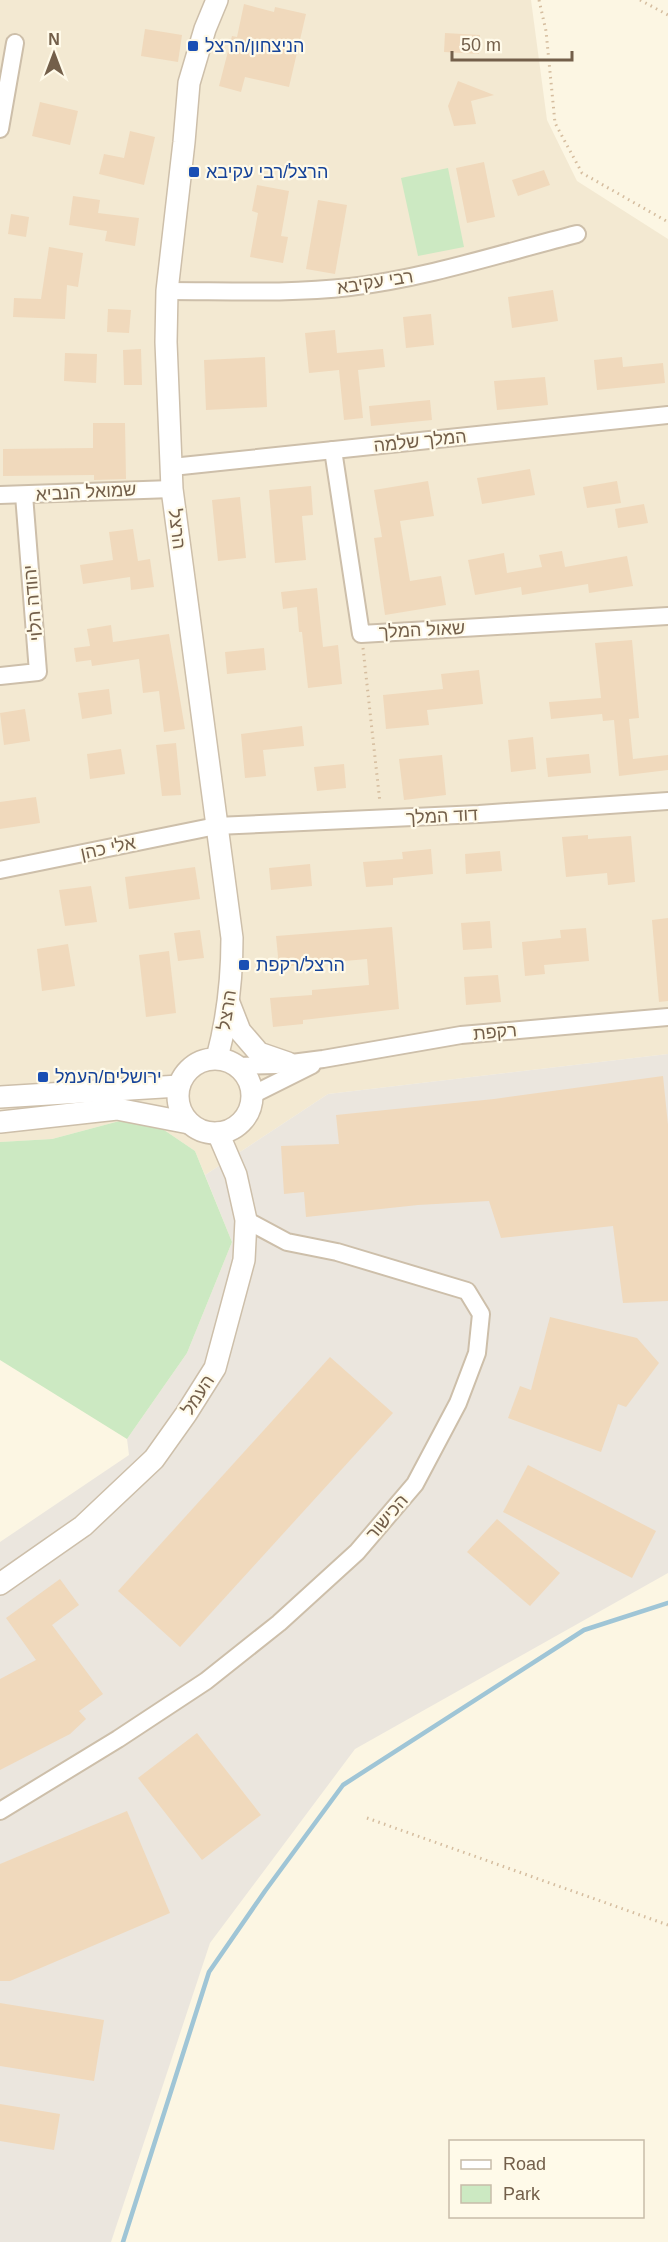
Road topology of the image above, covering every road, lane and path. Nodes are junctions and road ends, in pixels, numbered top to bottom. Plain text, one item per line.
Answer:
1 (217, 0) edge
2 (539, 0) edge
3 (640, 0) edge
4 (668, 15) edge
5 (15, 43) dead end
6 (0, 129) edge
7 (668, 222) edge
8 (577, 234) dead end
9 (166, 291) junction
10 (668, 415) edge
11 (333, 450) junction
12 (171, 467) junction
13 (172, 489) junction
14 (0, 495) edge
15 (24, 495) junction
16 (668, 616) edge
17 (362, 634) junction
18 (0, 676) edge
19 (668, 801) edge
20 (382, 819) junction
21 (216, 826) junction
22 (0, 870) edge
23 (229, 1003) junction
24 (668, 1017) edge
25 (217, 1059) junction
26 (323, 1059) junction
27 (288, 1063) junction
28 (238, 1066) junction
29 (178, 1086) junction
30 (252, 1095) junction
31 (0, 1097) edge
32 (0, 1122) edge
33 (189, 1123) junction
34 (218, 1133) junction
35 (246, 1220) junction
36 (0, 1584) edge
37 (0, 1811) edge
38 (367, 1818) dead end
39 (668, 1925) edge

1 - 9 street, הרצל
2 - 7 path
3 - 4 path
5 - 6 street
8 - 9 street, רבי עקיבא
9 - 12 street, הרצל
10 - 11 street, המלך שלמה
11 - 12 street, המלך שלמה
11 - 17 street, שאול המלך
12 - 13 street, הרצל
13 - 15 street, שמואל הנביא
13 - 21 street, הרצל
14 - 15 street, שמואל הנביא
15 - 18 street, יהודה הלוי
16 - 17 street, שאול המלך
17 - 20 path
19 - 20 street, דוד המלך
20 - 21 street, דוד המלך
21 - 22 street, אלי כהן
21 - 23 street, הרצל
23 - 25 street, הרצל
23 - 27 street
24 - 26 street, רקפת
25 - 28 street
25 - 29 street
26 - 27 street, רקפת
26 - 30 street, רקפת
27 - 28 street, רקפת
28 - 30 street
29 - 31 street
29 - 33 street
30 - 34 street
32 - 33 street
33 - 34 street
34 - 35 street, העמל
35 - 36 street, העמל
35 - 37 street, הכישור
38 - 39 path

